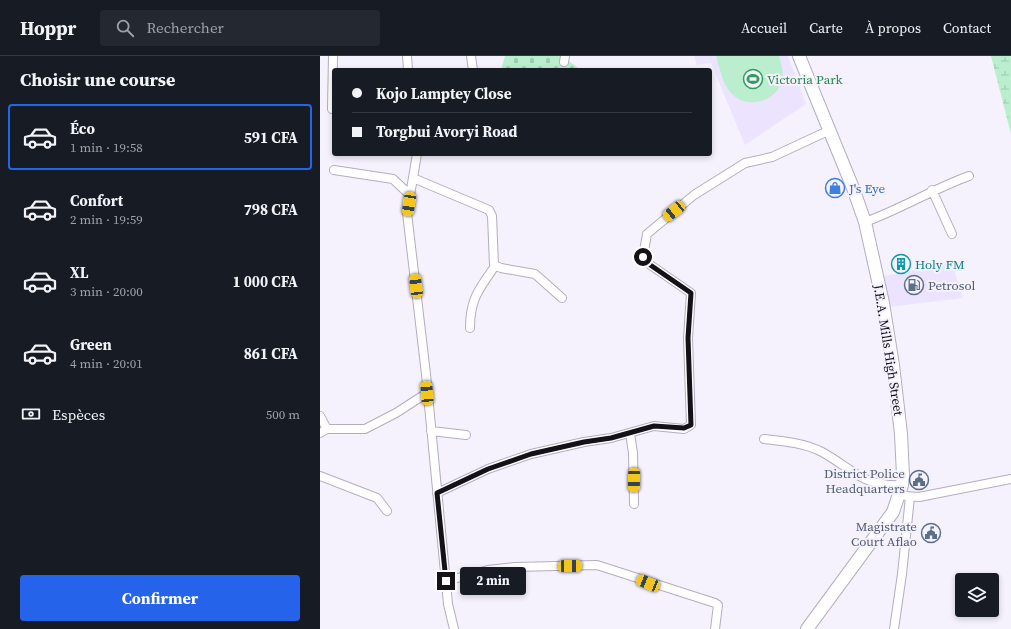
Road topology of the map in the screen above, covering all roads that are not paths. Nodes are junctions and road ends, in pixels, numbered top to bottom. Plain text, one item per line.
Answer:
1 (333, 56) edge
2 (406, 56) edge
3 (471, 56) edge
4 (799, 56) edge
5 (333, 68) edge
6 (408, 68) edge
7 (473, 68) edge
8 (830, 130) junction
9 (417, 156) edge
10 (334, 170) dead end
11 (968, 176) dead end
12 (413, 178) junction
13 (932, 190) junction
14 (410, 195) junction
15 (865, 222) junction
16 (952, 234) dead end
17 (495, 266) junction
18 (562, 298) dead end
19 (470, 328) dead end
20 (427, 393) junction
21 (320, 416) edge
22 (324, 431) edge
23 (431, 431) junction
24 (630, 433) junction
25 (466, 435) dead end
26 (764, 439) dead end
27 (320, 476) edge
28 (1011, 479) edge
29 (904, 492) junction
30 (437, 493) junction
31 (634, 504) dead end
32 (387, 511) dead end
33 (446, 581) junction
34 (454, 629) edge
35 (715, 629) edge
36 (807, 629) edge
37 (894, 629) edge

1 - 5 street
2 - 6 street
3 - 7 street
4 - 8 highway, J.E.A. Mills High Street
8 - 15 highway, J.E.A. Mills High Street
8 - 24 street
9 - 12 street
10 - 14 street
11 - 13 street
12 - 14 street
12 - 17 street
13 - 15 street
13 - 16 street
14 - 20 street
15 - 29 highway, J.E.A. Mills High Street
17 - 18 street
17 - 19 street
20 - 22 street
20 - 23 street
21 - 22 street
23 - 25 street
23 - 30 street
24 - 30 street
24 - 31 street
26 - 29 street
27 - 32 street
28 - 29 street
29 - 36 highway, J.E.A. Mills High Street
29 - 37 street
30 - 33 street
33 - 34 street
33 - 35 street

